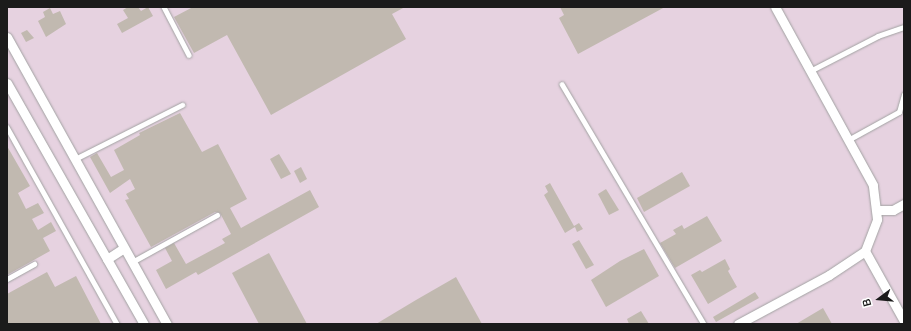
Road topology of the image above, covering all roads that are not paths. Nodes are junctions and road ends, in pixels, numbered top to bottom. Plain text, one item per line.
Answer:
1 (164, 7) edge
2 (775, 7) edge
3 (904, 27) edge
4 (7, 37) edge
5 (189, 55) dead end
6 (810, 71) junction
7 (7, 83) edge
8 (562, 84) dead end
9 (904, 95) edge
10 (182, 105) dead end
11 (899, 112) junction
12 (904, 115) edge
13 (7, 127) edge
14 (848, 140) junction
15 (74, 160) junction
16 (904, 204) edge
17 (877, 210) junction
18 (217, 215) dead end
19 (124, 248) junction
20 (865, 251) junction
21 (107, 259) junction
22 (132, 262) junction
23 (34, 264) dead end
24 (7, 279) edge
25 (904, 321) edge
26 (117, 324) edge
27 (144, 324) edge
28 (167, 324) edge
29 (704, 324) edge
30 (738, 324) edge

1 - 5 lane
2 - 6 street
3 - 6 lane
4 - 15 street
6 - 14 street
7 - 21 street
8 - 29 lane
9 - 11 lane
10 - 15 lane
11 - 12 lane
11 - 14 lane
13 - 26 lane
14 - 17 street
15 - 19 street
16 - 17 street
17 - 20 street
18 - 22 lane
19 - 21 street
19 - 22 street
20 - 25 street
20 - 30 street
21 - 27 street
22 - 28 street
23 - 24 lane

